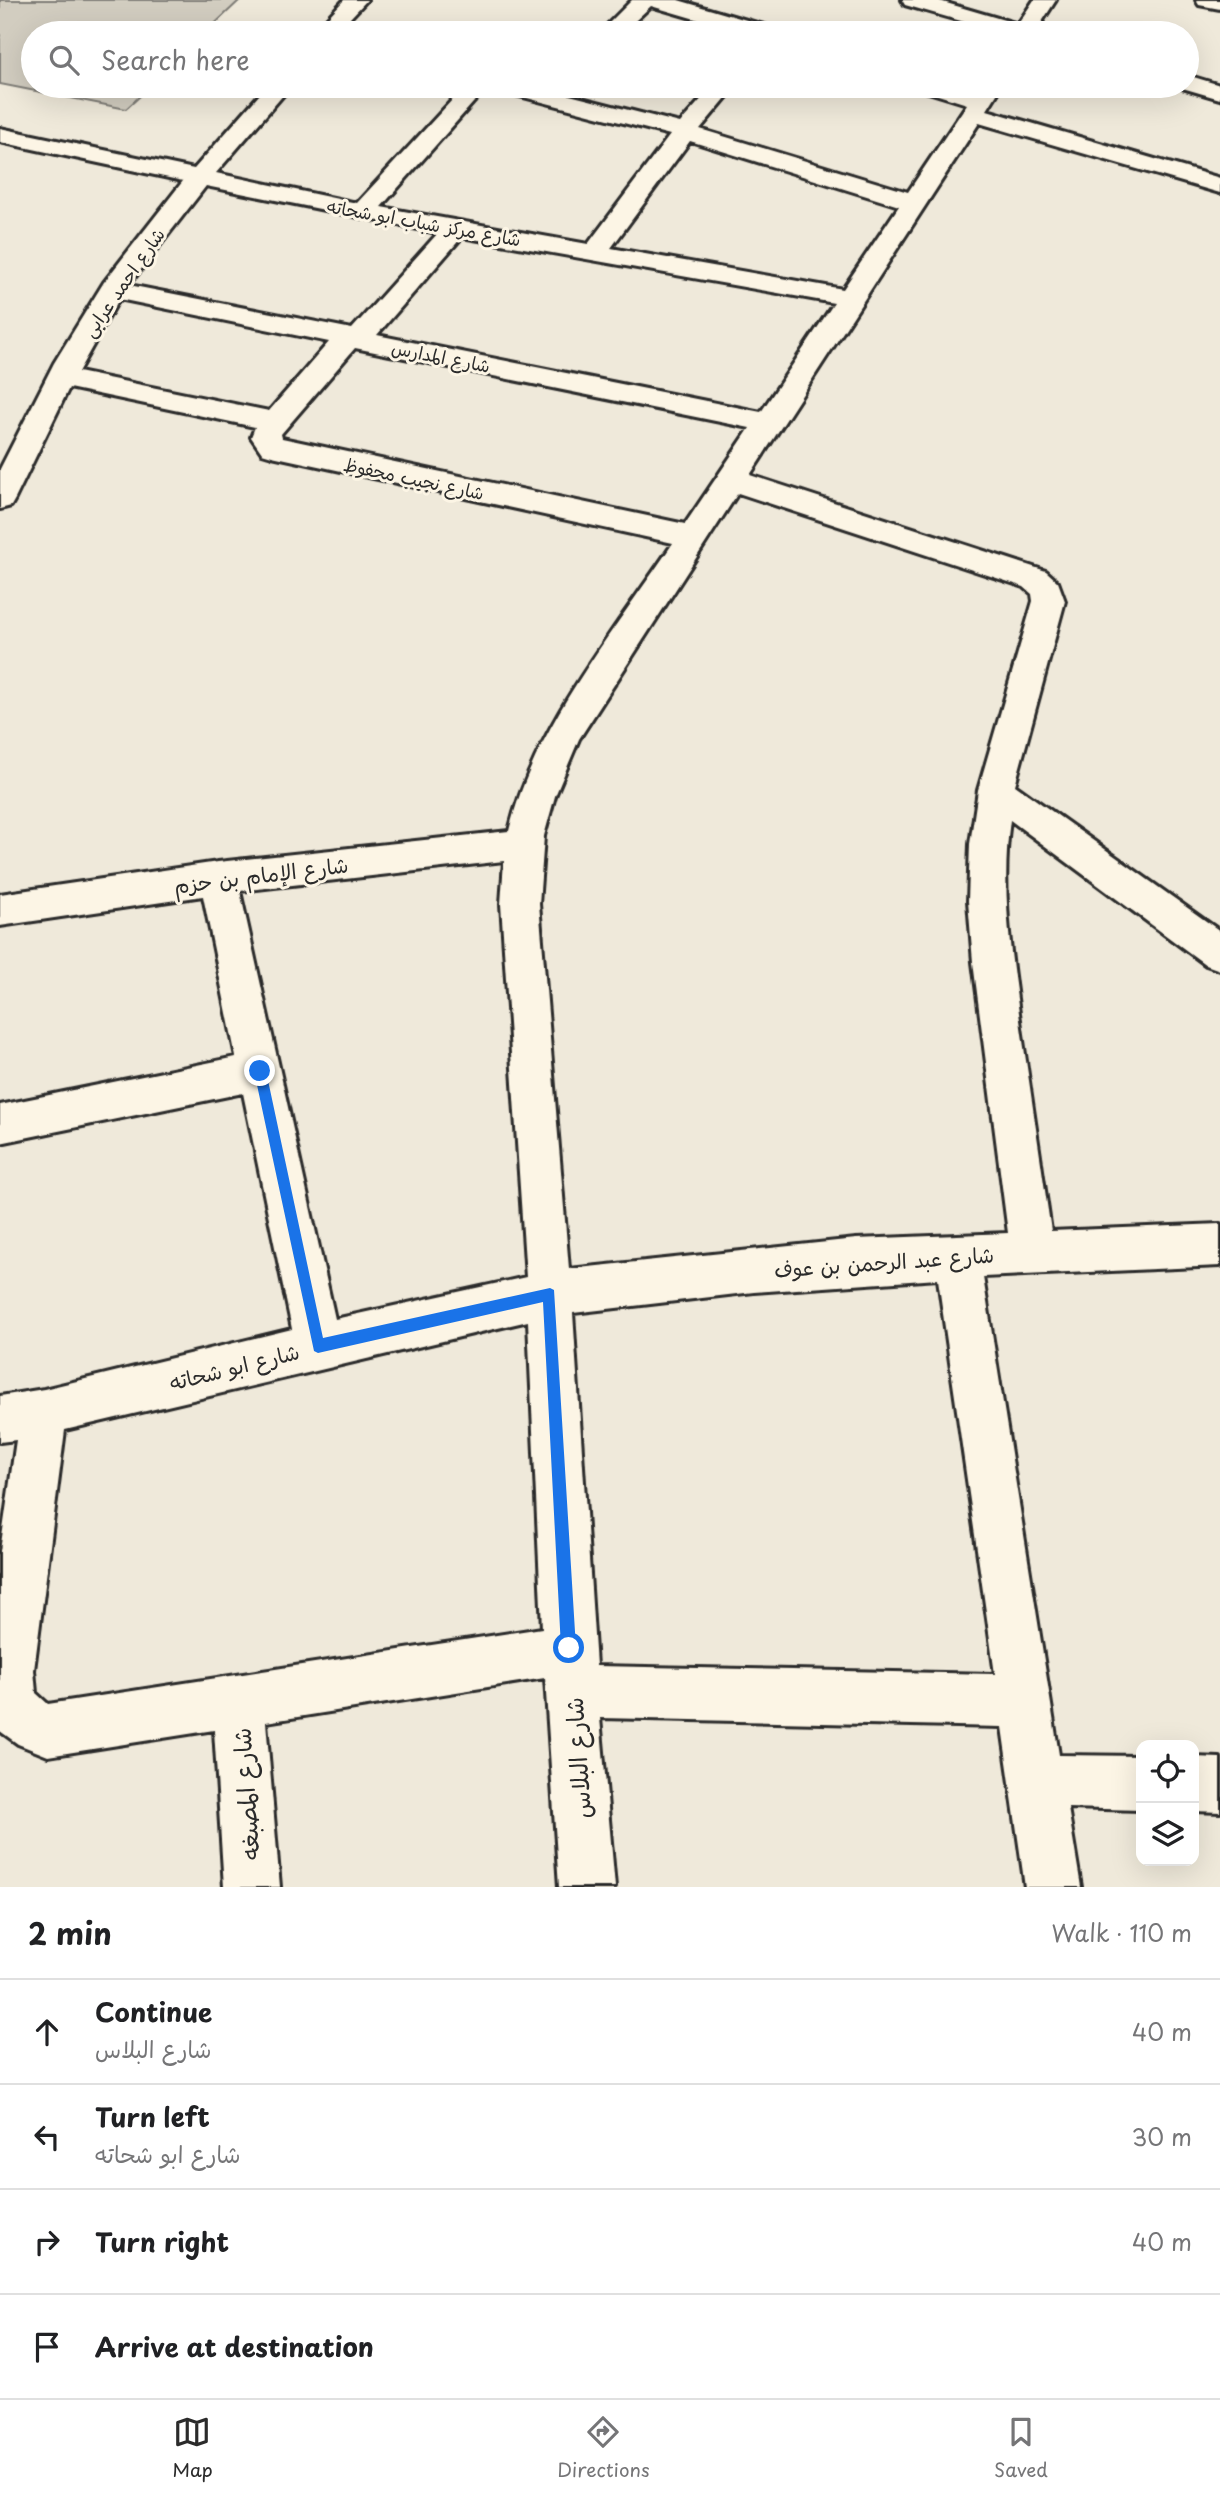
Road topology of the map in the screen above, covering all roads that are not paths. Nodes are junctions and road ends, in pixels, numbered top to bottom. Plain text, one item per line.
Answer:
1 (355, 0) edge
2 (913, 0) edge
3 (1045, 0) edge
4 (1207, 0) edge
5 (643, 1) edge
6 (1220, 2) edge
7 (335, 21) edge
8 (622, 21) edge
9 (720, 21) edge
10 (984, 21) edge
11 (1032, 21) edge
12 (1199, 86) edge
13 (1220, 92) edge
14 (269, 98) edge
15 (466, 98) edge
16 (578, 98) edge
17 (715, 98) edge
18 (981, 100) edge
19 (685, 132) junction
20 (0, 135) edge
21 (200, 179) junction
22 (1220, 186) edge
23 (914, 202) junction
24 (363, 212) junction
25 (456, 229) junction
26 (594, 253) junction
27 (113, 290) junction
28 (851, 298) junction
29 (354, 338) junction
30 (61, 377) junction
31 (274, 422) junction
32 (770, 423) junction
33 (732, 480) junction
34 (0, 499) edge
35 (694, 537) junction
36 (996, 790) junction
37 (523, 844) junction
38 (218, 878) junction
39 (0, 910) edge
40 (1220, 953) edge
41 (260, 1071) junction
42 (0, 1124) edge
43 (1220, 1245) edge
44 (1032, 1252) junction
45 (957, 1255) junction
46 (550, 1294) junction
47 (318, 1346) junction
48 (22, 1416) edge
49 (570, 1670) junction
50 (238, 1700) junction
51 (1024, 1701) junction
52 (1037, 1781) junction
53 (1136, 1783) edge
54 (1199, 1784) edge
55 (1220, 1785) edge
56 (253, 1887) edge
57 (587, 1887) edge
58 (1053, 1887) edge

1 - 7 street
2 - 10 street
3 - 11 street
4 - 6 street
5 - 8 street
5 - 9 street
12 - 13 street
14 - 21 street, شارع احمد عرابى
15 - 24 street
16 - 19 street
17 - 19 street
18 - 22 street
18 - 23 street, شارع البلاس
19 - 23 street
19 - 26 street
20 - 21 street, شارع مركز شباب ابو شحاته
21 - 24 street, شارع مركز شباب ابو شحاته
21 - 27 street, شارع احمد عرابى
23 - 28 street, شارع البلاس
24 - 25 street, شارع مركز شباب ابو شحاته
25 - 26 street, شارع مركز شباب ابو شحاته
25 - 29 street
26 - 28 street, شارع مركز شباب ابو شحاته
27 - 29 street, شارع المدارس
27 - 30 street, شارع احمد عرابى
28 - 32 street, شارع البلاس
29 - 31 street
29 - 32 street, شارع المدارس
30 - 31 street
30 - 34 street, شارع احمد عرابى
31 - 35 street, شارع نجيب محفوظ
32 - 33 street, شارع البلاس
33 - 35 street, شارع البلاس
33 - 36 street
35 - 37 street, شارع البلاس
36 - 40 street
36 - 44 street
37 - 38 street, شارع الإمام بن حزم
37 - 46 street, شارع البلاس
38 - 39 street, شارع الإمام بن حزم
38 - 41 street
41 - 42 street
41 - 47 street
43 - 44 street, شارع عبد الرحمن بن عوف
44 - 45 street, شارع عبد الرحمن بن عوف
45 - 46 street, شارع عبد الرحمن بن عوف
45 - 51 street
46 - 47 street, شارع ابو شحاته
46 - 49 street, شارع البلاس
47 - 48 street, شارع ابو شحاته
48 - 50 street
49 - 50 street
49 - 51 street
49 - 57 street, شارع البلاس
50 - 56 street, شارع المصبغه
51 - 52 street
52 - 53 street
52 - 58 street
54 - 55 street

